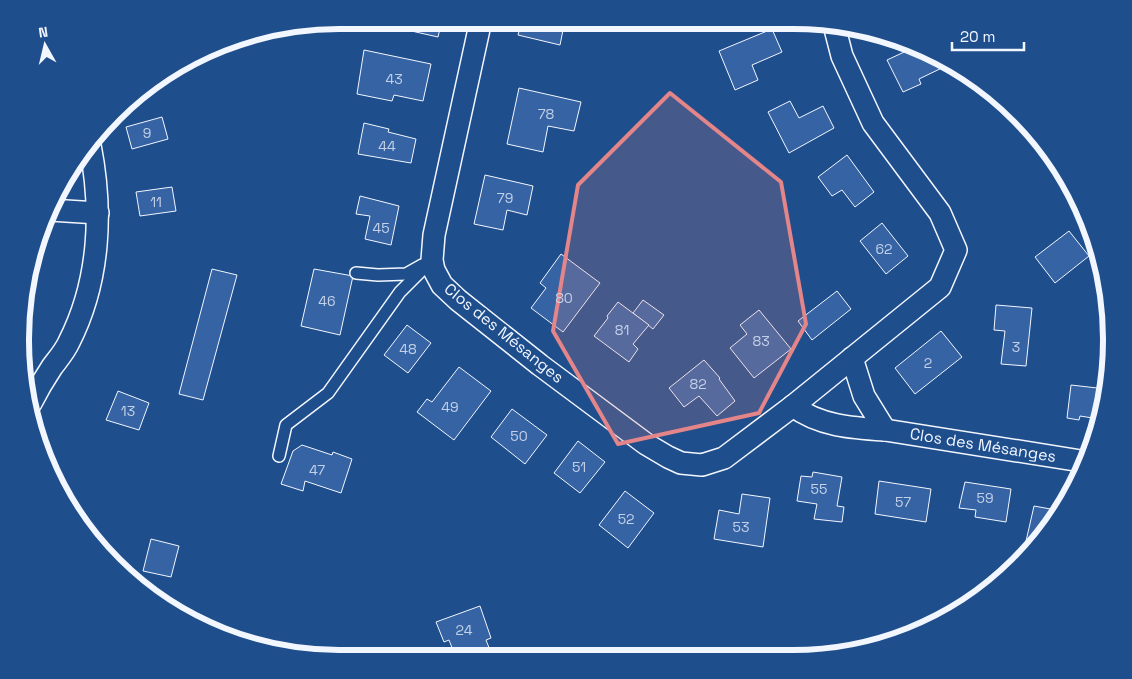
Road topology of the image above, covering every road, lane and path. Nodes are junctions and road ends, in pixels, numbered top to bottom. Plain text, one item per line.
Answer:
1 (479, 29) edge
2 (836, 32) edge
3 (91, 153) edge
4 (57, 210) edge
5 (98, 213) junction
6 (432, 260) junction
7 (356, 273) dead end
8 (852, 358) junction
9 (34, 396) edge
10 (793, 406) junction
11 (885, 430) junction
12 (279, 456) dead end
13 (1079, 460) edge

1 - 6 street, Clos des Mésanges
2 - 8 street, Clos des Mésanges
3 - 5 street
4 - 5 street
5 - 9 street
6 - 7 lane
6 - 10 street, Clos des Mésanges
6 - 12 lane
8 - 10 street, Clos des Mésanges
8 - 11 street
10 - 11 street, Clos des Mésanges
11 - 13 street, Clos des Mésanges

